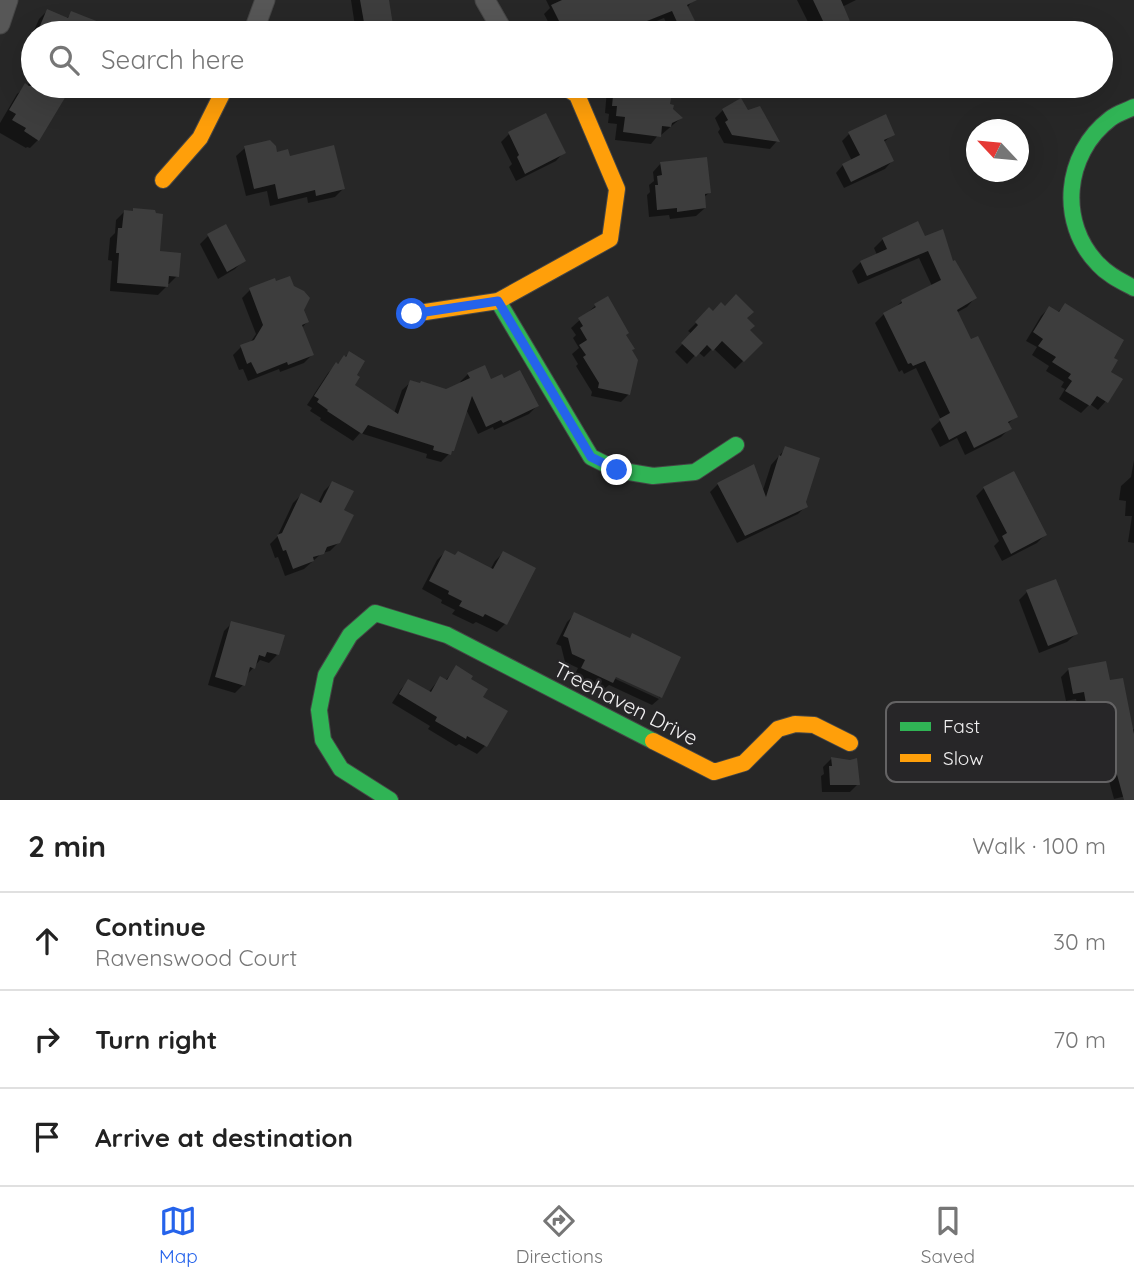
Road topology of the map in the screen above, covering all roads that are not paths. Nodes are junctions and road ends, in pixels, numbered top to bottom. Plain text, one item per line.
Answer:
1 (8, 0) edge
2 (265, 0) edge
3 (485, 0) edge
4 (257, 21) edge
5 (497, 21) edge
6 (0, 24) edge
7 (220, 98) edge
8 (578, 98) edge
9 (1134, 107) edge
10 (163, 180) dead end
11 (1134, 288) edge
12 (498, 301) junction
13 (412, 314) dead end
14 (736, 445) dead end
15 (850, 743) dead end
16 (390, 800) edge

1 - 6 street
2 - 4 street
3 - 5 street
7 - 10 street
8 - 12 street
9 - 11 street
12 - 13 street
12 - 14 street
15 - 16 street, Treehaven Drive

